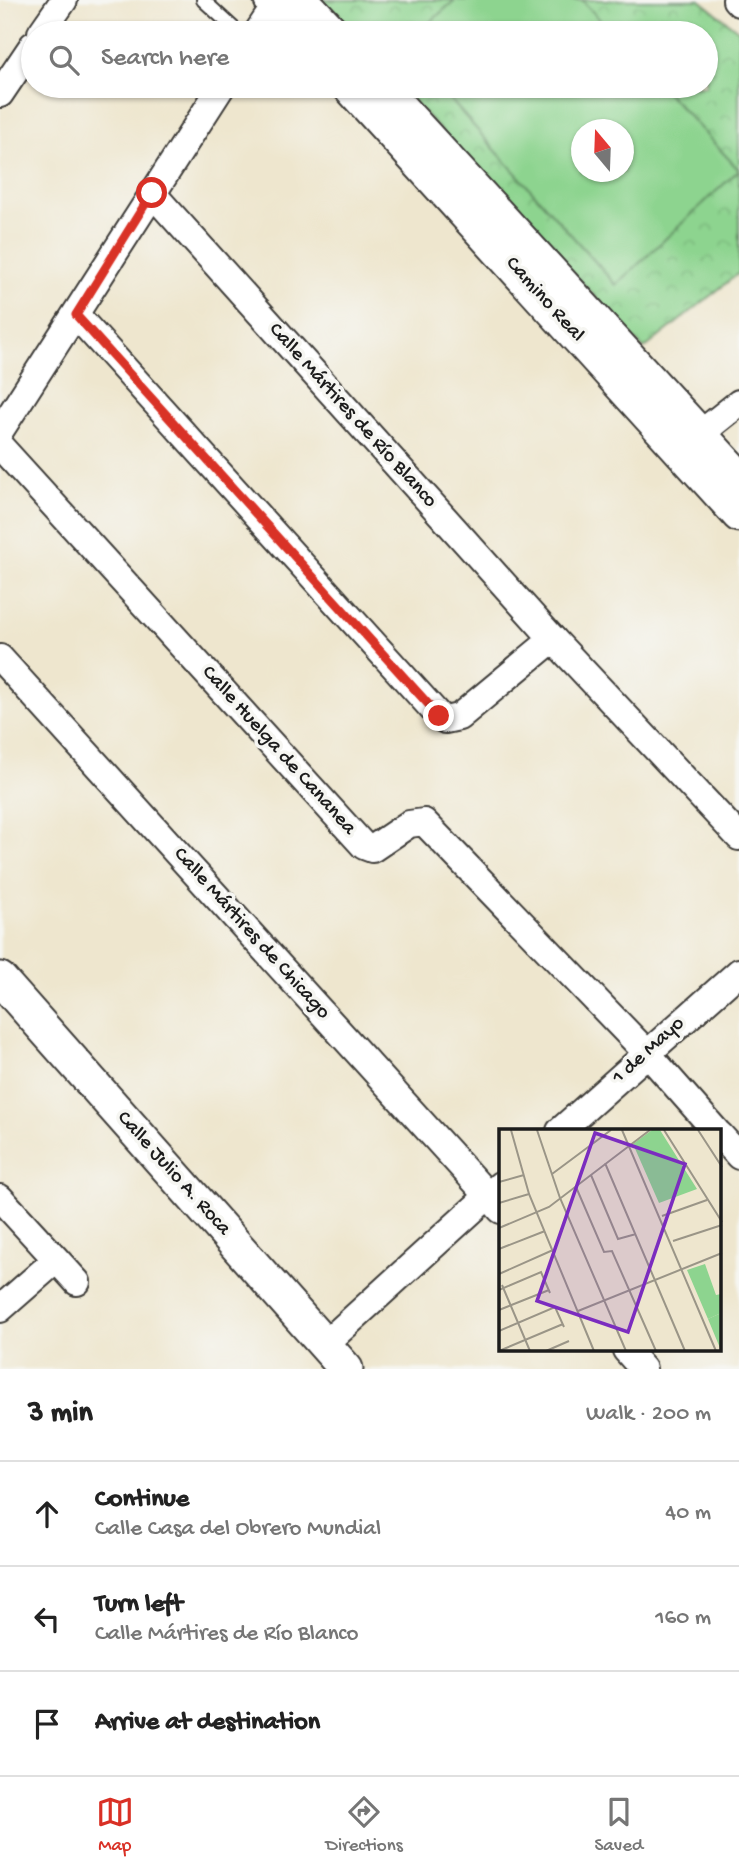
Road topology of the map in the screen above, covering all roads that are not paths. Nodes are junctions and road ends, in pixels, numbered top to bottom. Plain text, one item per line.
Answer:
1 (64, 0) edge
2 (203, 0) edge
3 (282, 1) edge
4 (49, 21) edge
5 (227, 21) edge
6 (266, 21) edge
7 (294, 21) edge
8 (314, 21) edge
9 (21, 62) edge
10 (0, 93) edge
11 (214, 98) edge
12 (360, 98) edge
13 (391, 98) edge
14 (152, 193) junction
15 (76, 315) junction
16 (739, 403) edge
17 (0, 431) edge
18 (700, 434) junction
19 (0, 446) edge
20 (739, 477) edge
21 (739, 515) edge
22 (553, 639) junction
23 (0, 658) edge
24 (739, 837) edge
25 (739, 972) edge
26 (0, 979) edge
27 (647, 1054) junction
28 (562, 1129) edge
29 (714, 1129) edge
30 (722, 1137) edge
31 (739, 1156) edge
32 (497, 1196) edge
33 (0, 1198) edge
34 (56, 1260) junction
35 (77, 1282) dead end
36 (0, 1309) edge
37 (628, 1352) edge
38 (335, 1357) edge
39 (643, 1369) edge

1 - 4 street
2 - 5 lane
3 - 6 street
3 - 7 street
3 - 8 street
9 - 10 street
11 - 14 street
12 - 21 street, Camino Real
13 - 18 street, Camino Real
14 - 15 street
14 - 22 street, Calle Mártires de Río Blanco
15 - 17 street
15 - 22 street
16 - 18 street
18 - 20 street, Camino Real
19 - 27 street, Calle Huelga de Cananea
22 - 24 street, Calle Mártires de Río Blanco
23 - 32 street, Calle Mártires de Chicago
25 - 27 street, 1 de Mayo
26 - 38 street, Calle Julio A. Roca
27 - 28 street, 1 de Mayo
27 - 29 street, Calle Huelga de Cananea
30 - 31 street, Calle Huelga de Cananea
32 - 38 street
33 - 34 street
34 - 35 street
34 - 36 street
37 - 39 street

